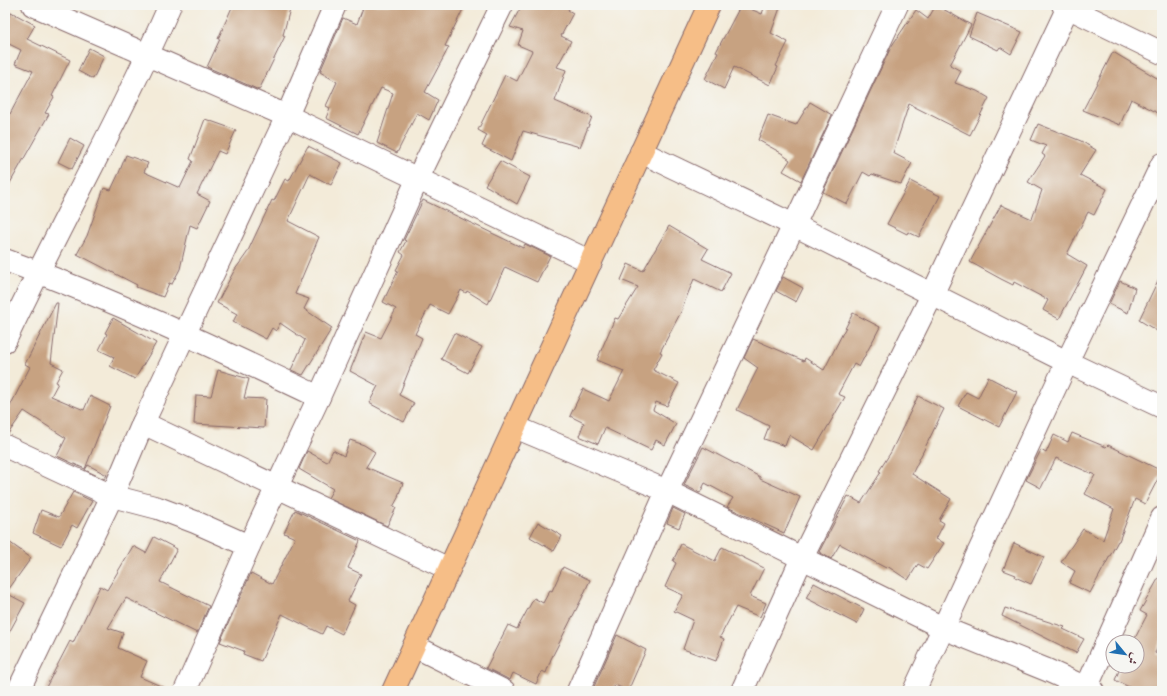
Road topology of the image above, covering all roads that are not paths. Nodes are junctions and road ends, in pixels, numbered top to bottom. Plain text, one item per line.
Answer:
1 (34, 5) edge
2 (170, 5) edge
3 (335, 5) edge
4 (502, 5) edge
5 (709, 5) edge
6 (896, 5) edge
7 (1067, 6) edge
8 (1162, 53) edge
9 (148, 56) junction
10 (287, 116) junction
11 (641, 152) junction
12 (1162, 164) edge
13 (418, 178) junction
14 (794, 225) junction
15 (5, 260) edge
16 (591, 262) junction
17 (38, 272) junction
18 (932, 294) junction
19 (184, 334) junction
20 (5, 341) edge
21 (1067, 362) junction
22 (319, 397) junction
23 (1162, 407) edge
24 (143, 423) junction
25 (514, 427) junction
26 (5, 446) edge
27 (277, 487) junction
28 (667, 491) junction
29 (112, 496) junction
30 (1162, 518) edge
31 (248, 546) junction
32 (802, 558) junction
33 (448, 569) junction
34 (943, 628) junction
35 (414, 646) junction
36 (1088, 690) edge
37 (18, 691) edge
38 (185, 691) edge
39 (393, 691) edge
40 (504, 691) edge
41 (578, 691) edge
42 (742, 691) edge
43 (914, 691) edge

1 - 9 street
2 - 9 street
3 - 10 street
4 - 13 street
5 - 11 main road
6 - 14 street
7 - 8 street
7 - 18 street
9 - 10 street
9 - 17 street
10 - 13 street
10 - 19 street
11 - 14 street
11 - 16 main road
12 - 21 street
13 - 16 street
13 - 22 street
14 - 18 street
14 - 28 street
15 - 17 street
16 - 25 main road
17 - 19 street
17 - 20 street
18 - 21 street
18 - 32 street
19 - 22 street
19 - 24 street
21 - 23 street
21 - 34 street
22 - 27 street
24 - 27 street
24 - 29 street
25 - 28 street
25 - 33 main road
26 - 29 street
27 - 31 street
27 - 33 street
28 - 32 street
28 - 41 street
29 - 31 street
29 - 37 street
30 - 36 street
31 - 38 street
32 - 34 street
32 - 42 street
33 - 35 main road
34 - 36 street
34 - 43 street
35 - 39 main road
35 - 40 street

